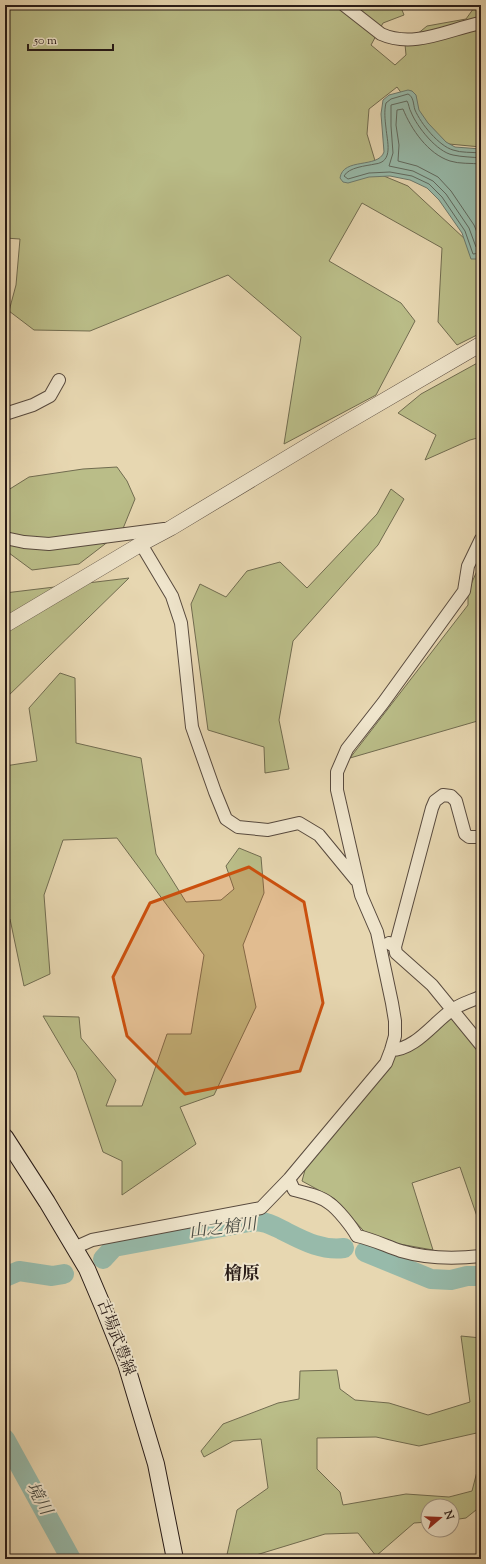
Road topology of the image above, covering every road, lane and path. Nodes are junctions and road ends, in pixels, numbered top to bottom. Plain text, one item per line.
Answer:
1 (344, 5) edge
2 (481, 23) edge
3 (481, 344) edge
4 (59, 380) dead end
5 (5, 414) edge
6 (171, 528) junction
7 (5, 538) edge
8 (481, 539) edge
9 (141, 544) junction
10 (5, 625) edge
11 (481, 837) edge
12 (358, 883) junction
13 (378, 932) junction
14 (396, 950) junction
15 (387, 978) junction
16 (480, 997) edge
17 (452, 1009) junction
18 (481, 1045) edge
19 (391, 1050) junction
20 (5, 1137) edge
21 (289, 1179) junction
22 (74, 1248) junction
23 (481, 1256) edge
24 (175, 1559) edge

1 - 2 street
3 - 6 street
4 - 5 street
6 - 7 street
6 - 9 street
8 - 12 street
9 - 10 street
9 - 12 street
11 - 14 street
12 - 13 street
13 - 14 street
13 - 15 street
14 - 15 street
14 - 17 street
15 - 19 street
16 - 17 street
17 - 18 street
17 - 19 street
19 - 21 street
20 - 22 main road, 古場武豊線
21 - 22 street
21 - 23 street
22 - 24 main road, 古場武豊線

